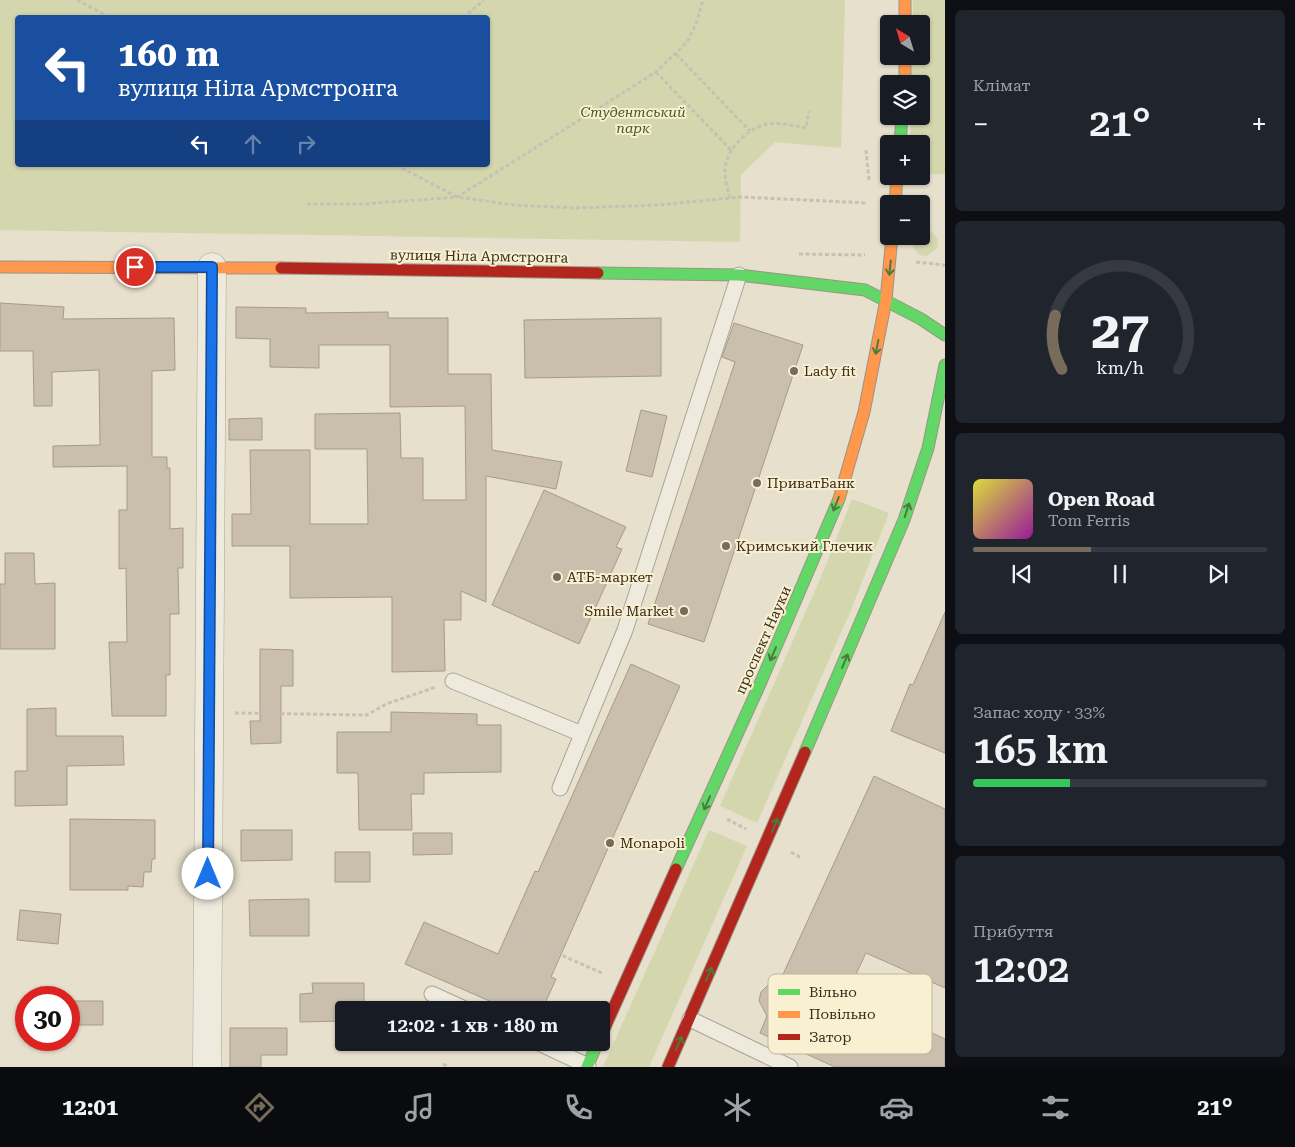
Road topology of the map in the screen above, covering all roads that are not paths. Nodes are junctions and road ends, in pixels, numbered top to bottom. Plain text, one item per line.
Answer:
1 (905, 0) edge
2 (905, 15) edge
3 (891, 245) edge
4 (0, 267) edge
5 (212, 267) junction
6 (739, 275) junction
7 (886, 300) junction
8 (945, 335) edge
9 (945, 365) edge
10 (453, 681) road end
11 (582, 734) junction
12 (560, 788) dead end
13 (432, 994) dead end
14 (447, 1001) edge
15 (610, 1016) edge
16 (690, 1019) junction
17 (556, 1051) edge
18 (594, 1051) edge
19 (588, 1066) edge
20 (207, 1067) edge
21 (668, 1067) edge
22 (790, 1067) edge

1 - 2 main road
3 -> 7 main road, проспект Науки
4 - 5 main road, вулиця Ніла Армстронга
5 - 6 main road, вулиця Ніла Армстронга
5 - 20 street
6 - 7 main road, вулиця Ніла Армстронга
6 - 11 lane
7 - 8 main road, вулиця Ніла Армстронга
7 -> 15 main road, проспект Науки
16 -> 9 main road
10 - 11 lane
11 - 12 lane
13 - 14 lane
21 -> 16 main road
16 - 22 lane
17 - 19 lane
18 - 19 main road

